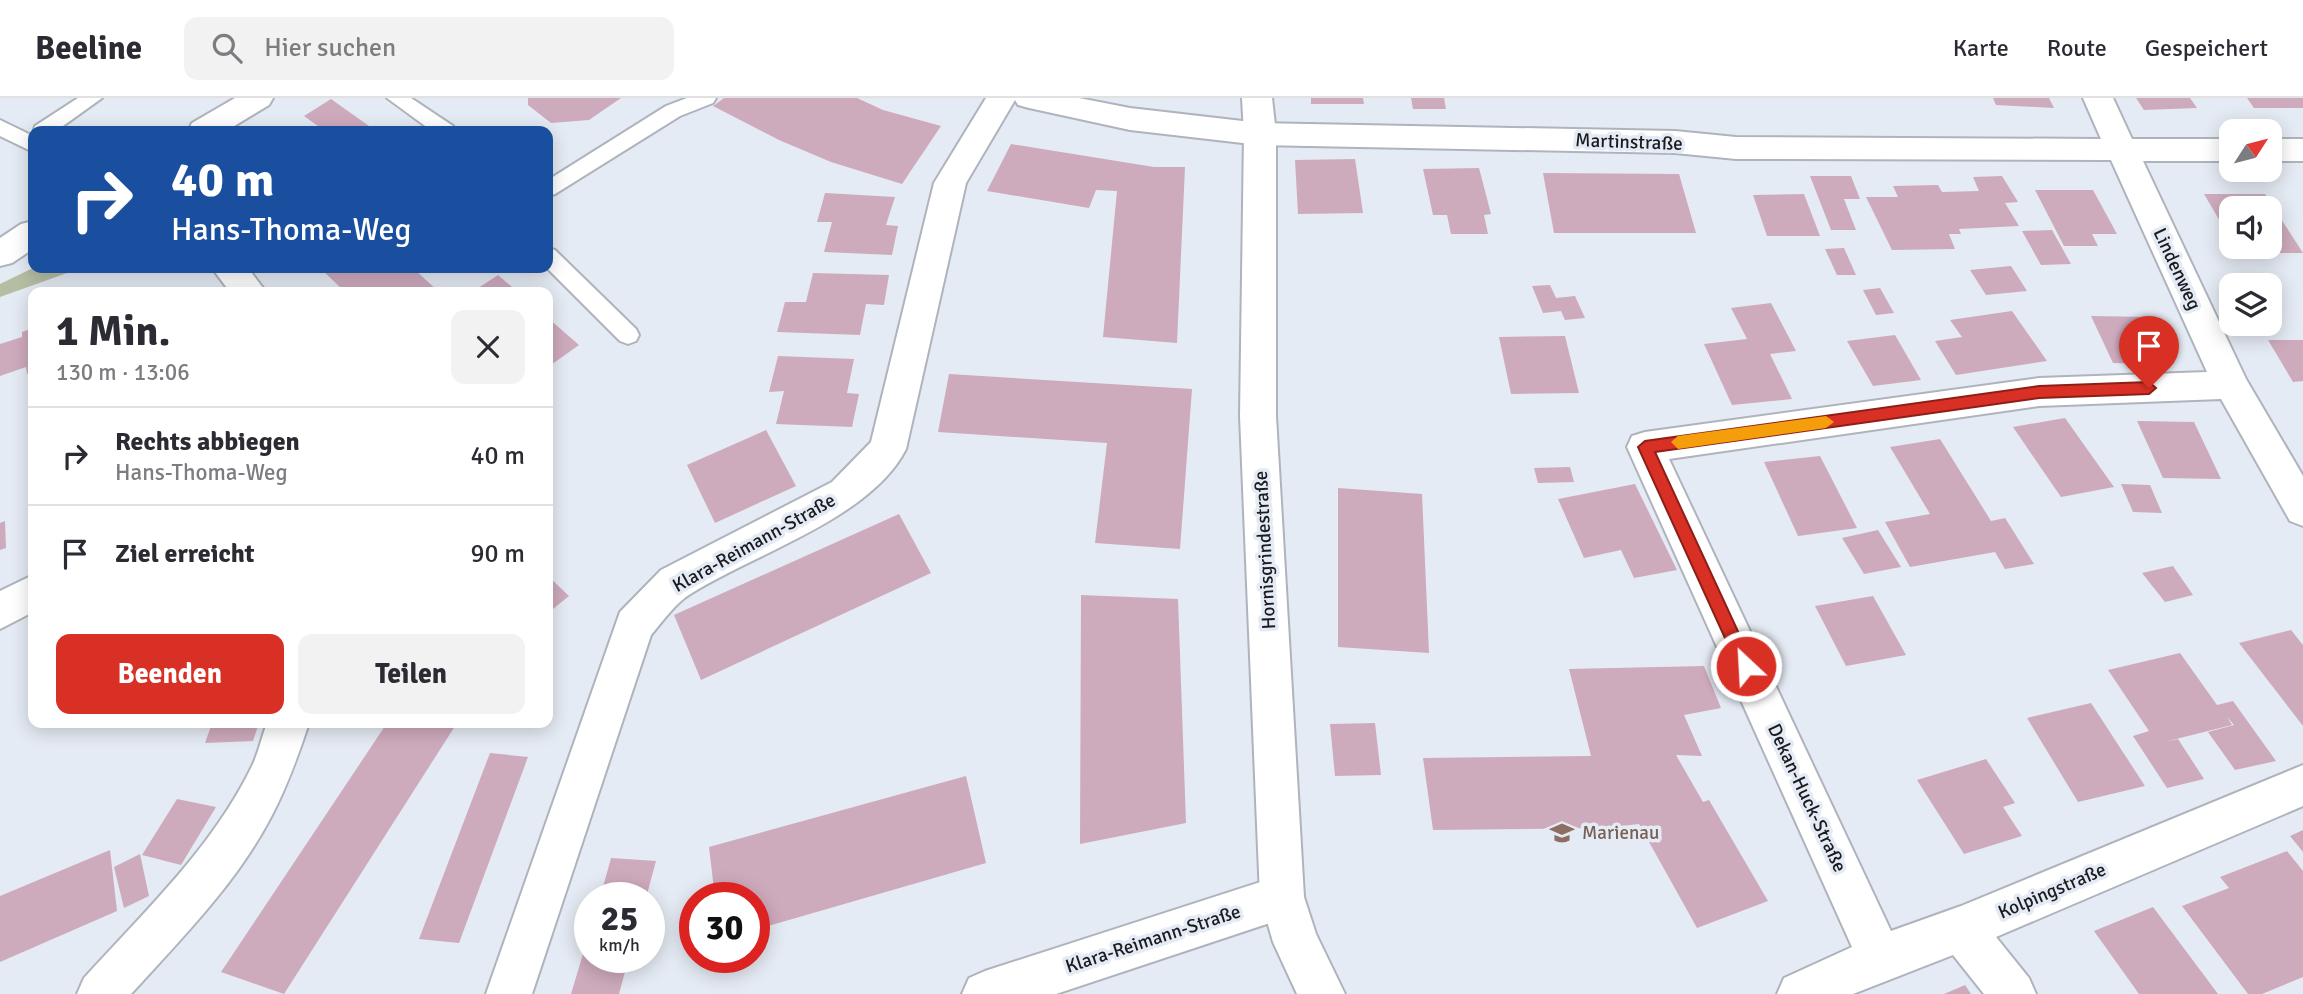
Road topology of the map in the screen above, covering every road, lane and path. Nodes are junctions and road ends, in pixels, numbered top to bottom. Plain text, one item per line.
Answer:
1 (92, 98) edge
2 (258, 98) edge
3 (397, 98) edge
4 (706, 98) edge
5 (1001, 98) edge
6 (1029, 98) edge
7 (1257, 98) edge
8 (2098, 98) edge
9 (52, 126) edge
10 (211, 126) edge
11 (439, 126) edge
12 (0, 127) edge
13 (1261, 134) junction
14 (28, 137) edge
15 (2122, 150) junction
16 (2219, 150) edge
17 (2282, 150) edge
18 (2303, 150) edge
19 (553, 186) edge
20 (28, 236) edge
21 (0, 254) edge
22 (553, 261) edge
23 (233, 273) edge
24 (246, 287) edge
25 (628, 335) dead end
26 (2231, 384) junction
27 (2303, 510) edge
28 (28, 595) edge
29 (0, 611) edge
30 (286, 728) edge
31 (2303, 785) edge
32 (1282, 897) junction
33 (1961, 929) junction
34 (1880, 958) junction
35 (1028, 988) edge
36 (100, 994) edge
37 (509, 994) edge
38 (985, 994) edge
39 (1322, 994) edge
40 (1800, 994) edge
41 (2013, 994) edge

1 - 9 lane
2 - 10 street
3 - 11 lane
4 - 19 lane
5 - 37 street, Klara-Reimann-Straße
6 - 13 street, Martinstraße
7 - 13 street, Hornisgrindestraße
8 - 15 street, Lindenweg
12 - 14 lane
13 - 15 street, Martinstraße
13 - 32 street, Hornisgrindestraße
15 - 16 street, Martinstraße
15 - 26 street, Lindenweg
17 - 18 street
20 - 21 street
22 - 25 lane
23 - 24 street
26 - 27 street, Lindenweg
26 - 34 street, Dekan-Huck-Straße
28 - 29 street
30 - 36 street
31 - 33 street, Kolpingstraße
32 - 35 street, Klara-Reimann-Straße
32 - 39 street, Hornisgrindestraße
33 - 34 street, Kolpingstraße
33 - 41 street
34 - 40 street, Kolpingstraße
35 - 38 street, Klara-Reimann-Straße

